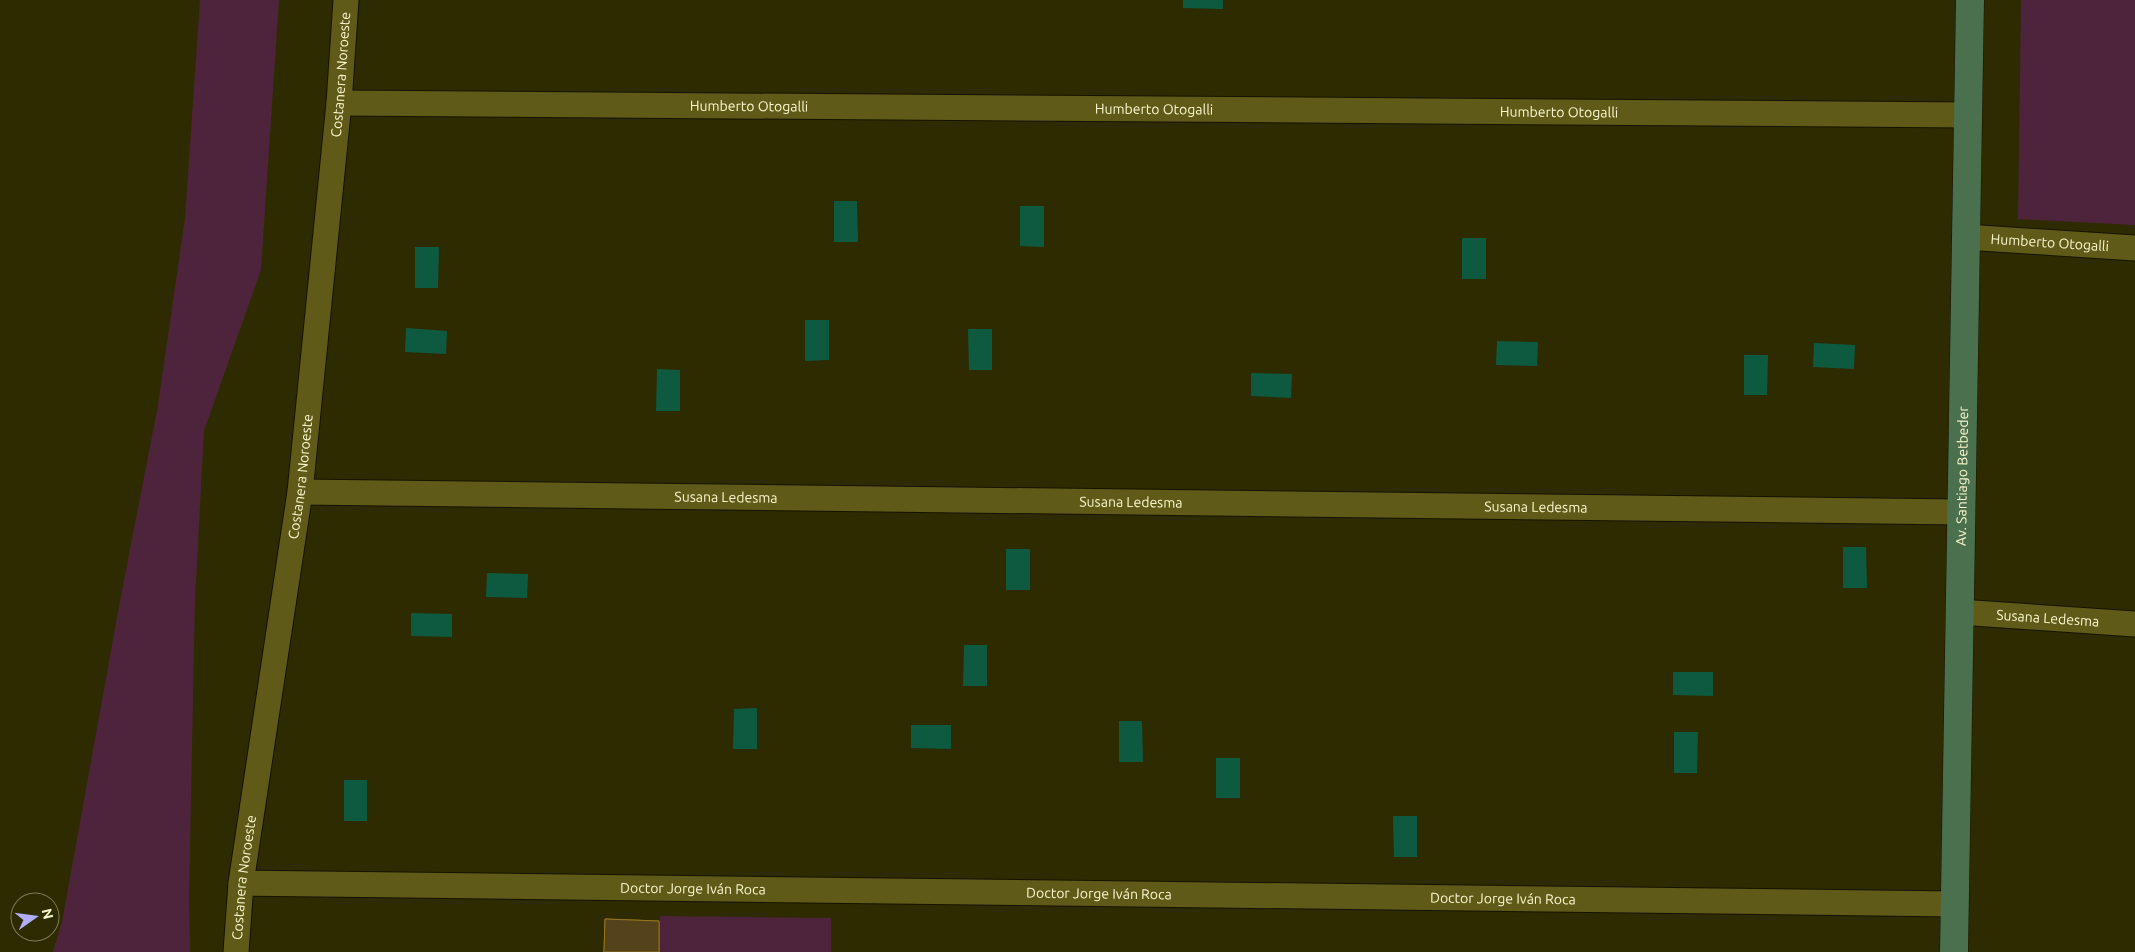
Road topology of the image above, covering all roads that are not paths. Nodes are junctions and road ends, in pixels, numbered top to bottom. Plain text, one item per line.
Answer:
1 (346, 0) edge
2 (1970, 0) edge
3 (339, 103) junction
4 (1968, 115) junction
5 (1965, 237) junction
6 (2135, 248) edge
7 (300, 492) junction
8 (1961, 512) junction
9 (1959, 612) junction
10 (2135, 624) edge
11 (241, 884) junction
12 (1955, 904) junction
13 (236, 952) edge
14 (1954, 952) edge

1 - 3 street, Costanera Noroeste
2 - 4 main road, Av. Santiago Betbeder
3 - 4 street, Humberto Otogalli
3 - 7 street, Costanera Noroeste
4 - 5 main road, Av. Santiago Betbeder
5 - 6 street, Humberto Otogalli
5 - 8 main road, Av. Santiago Betbeder
7 - 8 street, Susana Ledesma
7 - 11 street, Costanera Noroeste
8 - 9 main road, Av. Santiago Betbeder
9 - 10 street, Susana Ledesma
9 - 12 main road, Av. Santiago Betbeder
11 - 12 street, Doctor Jorge Iván Roca
11 - 13 street, Costanera Noroeste
12 - 14 main road, Av. Santiago Betbeder

